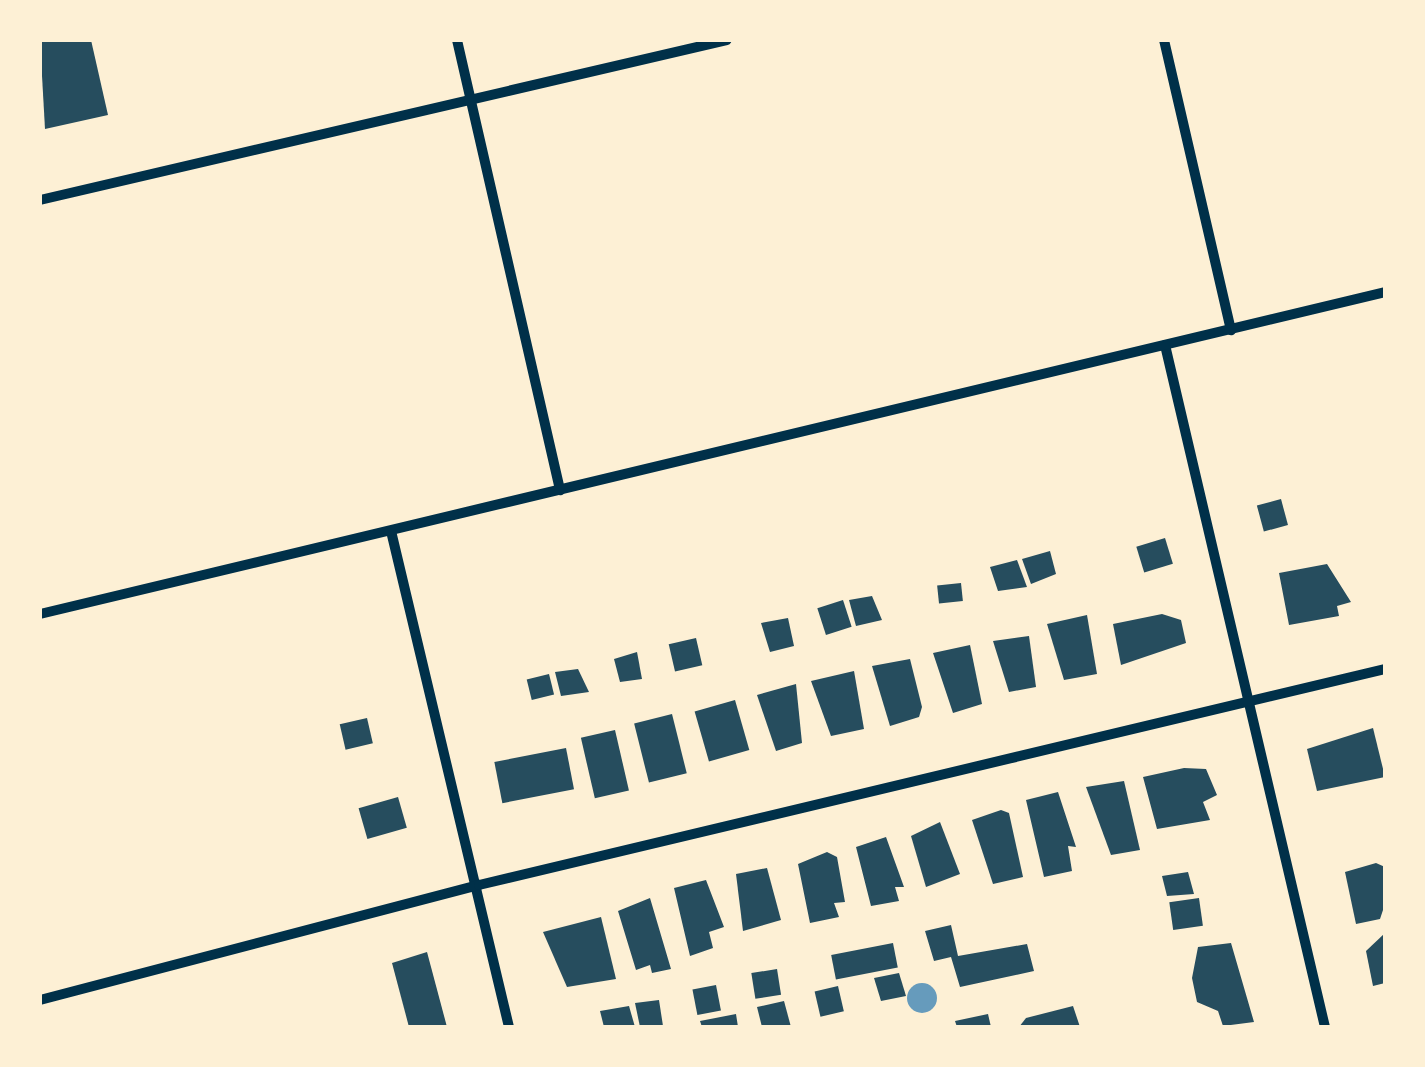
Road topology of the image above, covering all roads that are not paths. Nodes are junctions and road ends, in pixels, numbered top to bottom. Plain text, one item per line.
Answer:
1 (457, 40) edge
2 (727, 40) edge
3 (1164, 40) edge
4 (471, 100) junction
5 (40, 200) edge
6 (1385, 292) edge
7 (1231, 330) junction
8 (1165, 346) junction
9 (560, 490) junction
10 (391, 531) junction
11 (40, 614) edge
12 (1385, 669) edge
13 (1252, 699) junction
14 (479, 885) junction
15 (40, 1000) edge
16 (509, 1027) edge
17 (1326, 1027) edge

1 - 4 street
2 - 4 street
3 - 7 street
4 - 5 street
4 - 9 street
6 - 7 street
7 - 8 street
8 - 9 street
8 - 13 street
9 - 10 street
10 - 11 street
10 - 14 street
12 - 13 street
13 - 14 street
13 - 17 street
14 - 15 street
14 - 16 street

